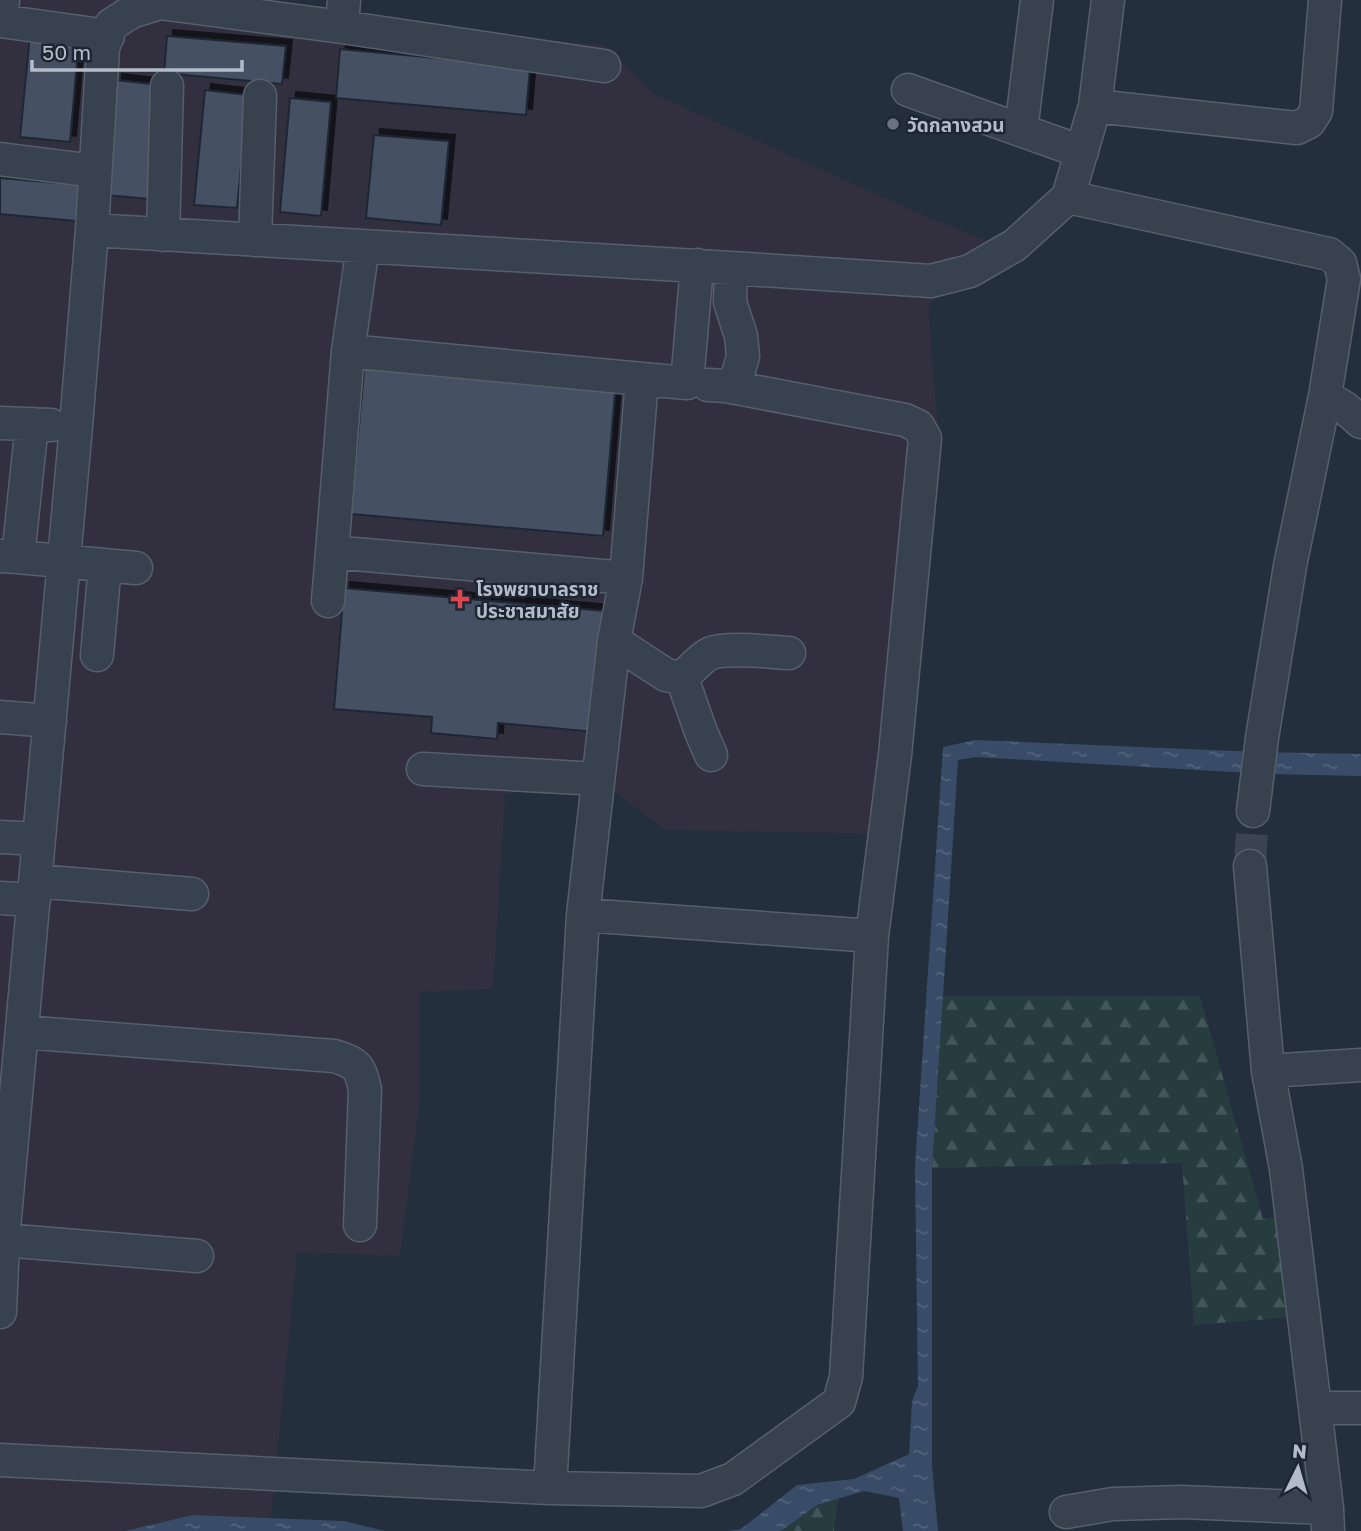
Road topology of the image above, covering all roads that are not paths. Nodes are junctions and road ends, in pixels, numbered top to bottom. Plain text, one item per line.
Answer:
1 (3, 0) edge
2 (1037, 0) edge
3 (1108, 0) edge
4 (1325, 0) edge
5 (343, 13) edge
6 (0, 23) edge
7 (108, 36) junction
8 (604, 66) dead end
9 (167, 86) dead end
10 (908, 90) dead end
11 (260, 96) dead end
12 (1095, 106) junction
13 (1021, 130) junction
14 (1082, 152) junction
15 (0, 159) edge
16 (96, 171) junction
17 (1068, 197) junction
18 (92, 230) junction
19 (163, 235) junction
20 (255, 240) junction
21 (363, 246) junction
22 (697, 265) junction
23 (731, 268) junction
24 (348, 351) junction
25 (642, 379) junction
26 (687, 383) junction
27 (726, 386) junction
28 (1325, 396) junction
29 (1361, 422) edge
30 (0, 423) edge
31 (32, 424) junction
32 (76, 426) junction
33 (13, 477) edge
34 (332, 552) junction
35 (9, 556) edge
36 (64, 562) junction
37 (105, 565) junction
38 (136, 568) dead end
39 (626, 579) junction
40 (328, 601) dead end
41 (614, 640) junction
42 (789, 653) dead end
43 (97, 655) dead end
44 (682, 678) junction
45 (0, 717) edge
46 (50, 721) junction
47 (711, 755) dead end
48 (422, 769) dead end
49 (598, 779) junction
50 (1254, 800) tunnel mouth
51 (0, 837) edge
52 (39, 839) junction
53 (1250, 866) tunnel mouth
54 (35, 890) junction
55 (192, 894) dead end
56 (0, 898) edge
57 (583, 915) junction
58 (872, 936) junction
59 (22, 1032) junction
60 (1361, 1065) edge
61 (1268, 1071) junction
62 (4, 1190) edge
63 (360, 1225) dead end
64 (3, 1240) junction
65 (197, 1256) dead end
66 (0, 1312) edge
67 (1315, 1408) junction
68 (1361, 1408) edge
69 (0, 1460) edge
70 (550, 1488) junction
71 (1066, 1512) dead end
72 (1327, 1520) edge

1 - 6 street
2 - 13 street
3 - 12 street
4 - 12 street
5 - 7 street
5 - 8 street
6 - 7 street
7 - 16 street
9 - 19 street
10 - 13 street
11 - 20 street
12 - 14 street
13 - 14 street
14 - 17 street
15 - 16 street
16 - 18 street
17 - 23 street
17 - 28 street
18 - 19 street
18 - 32 street
19 - 20 street
20 - 21 street
21 - 22 street
21 - 24 street
22 - 23 street
22 - 26 street
23 - 27 street
24 - 25 street
24 - 34 street
25 - 26 street
25 - 39 street
26 - 27 street
27 - 58 street
28 - 29 street
28 - 50 street
30 - 31 street
31 - 32 street
31 - 33 street
32 - 36 street
33 - 35 street
34 - 39 street
34 - 40 street
35 - 36 street
36 - 37 street
36 - 46 street
37 - 38 street
37 - 43 street
39 - 41 street
41 - 44 street
41 - 49 street
42 - 44 street
44 - 47 street
45 - 46 street
46 - 52 street
48 - 49 street
49 - 57 street
51 - 52 street
52 - 54 street
53 - 61 street
54 - 55 street
54 - 56 street
54 - 59 street
57 - 58 street
57 - 70 street
58 - 70 street
59 - 62 street
59 - 63 street
60 - 61 street
61 - 67 street
62 - 64 street
64 - 65 street
64 - 66 street
67 - 68 street
67 - 72 street
69 - 70 street
71 - 72 street

